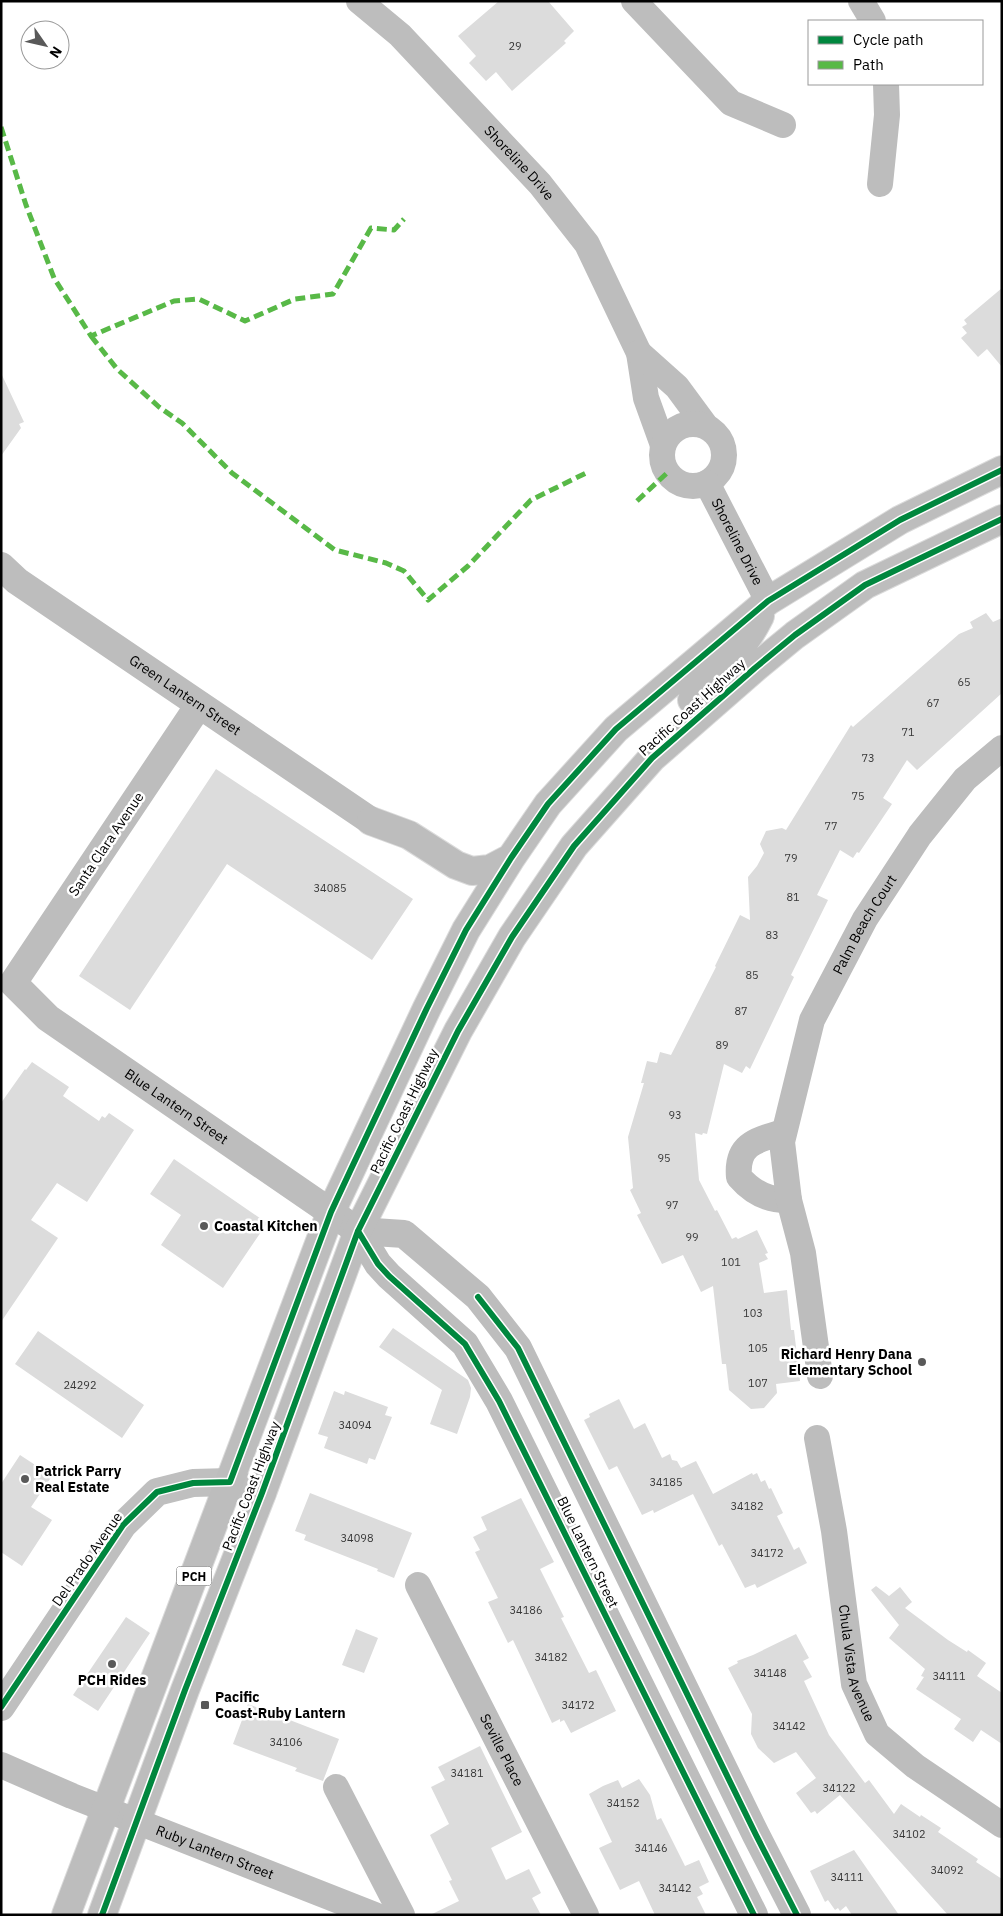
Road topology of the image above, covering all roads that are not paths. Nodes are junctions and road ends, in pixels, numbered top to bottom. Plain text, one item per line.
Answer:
1 (359, 1) edge
2 (634, 1) edge
3 (861, 1) edge
4 (872, 20) edge
5 (886, 85) edge
6 (783, 125) dead end
7 (880, 184) dead end
8 (639, 352) junction
9 (705, 425) junction
10 (663, 444) junction
11 (1002, 470) edge
12 (707, 483) junction
13 (1002, 505) edge
14 (1002, 519) edge
15 (1, 566) edge
16 (768, 601) junction
17 (198, 705) junction
18 (1002, 748) edge
19 (511, 858) junction
20 (512, 936) junction
21 (7, 978) edge
22 (784, 1132) junction
23 (789, 1200) junction
24 (331, 1212) junction
25 (358, 1231) junction
26 (820, 1376) dead end
27 (816, 1438) dead end
28 (230, 1482) junction
29 (262, 1493) junction
30 (418, 1585) dead end
31 (1, 1707) edge
32 (1, 1765) edge
33 (336, 1787) dead end
34 (106, 1809) junction
35 (138, 1821) junction
36 (1002, 1825) edge
37 (66, 1915) edge
38 (102, 1915) edge
39 (375, 1915) edge
40 (402, 1915) edge
41 (586, 1915) edge
42 (754, 1915) edge
43 (797, 1915) edge

1 - 8 street, Shoreline Drive
2 - 6 street
3 - 4 street
5 - 7 street
8 - 9 street, Shoreline Drive
8 - 10 street, Shoreline Drive
9 - 10 street
9 - 12 street, Shoreline Drive
10 - 12 street, Shoreline Drive
11 - 16 main road, Pacific Coast Highway / PCH
12 - 16 street, Shoreline Drive
13 - 16 main road
14 - 20 main road, Pacific Coast Highway / PCH
15 - 17 main road, Green Lantern Street
16 - 19 main road, Pacific Coast Highway / PCH
16 - 20 main road
17 - 19 main road, Green Lantern Street
17 - 21 main road, Santa Clara Avenue
18 - 22 street, Palm Beach Court
19 - 24 main road, Pacific Coast Highway / PCH
20 - 25 main road, Pacific Coast Highway / PCH
21 - 24 main road, Blue Lantern Street
22 - 23 street, Palm Beach Court
22 - 23 street
23 - 26 street, Palm Beach Court
24 - 25 main road, Blue Lantern Street
24 - 28 main road, Pacific Coast Highway / PCH
25 - 29 main road, Pacific Coast Highway / PCH
25 - 42 main road, Blue Lantern Street
25 - 43 main road, Blue Lantern Street
27 - 36 street, Chula Vista Avenue
28 - 29 main road, Del Prado Avenue
28 - 31 main road, Del Prado Avenue
28 - 34 main road, Pacific Coast Highway / PCH
29 - 35 main road, Pacific Coast Highway / PCH
30 - 41 street, Seville Place
32 - 34 street, Ruby Lantern Street
33 - 40 street
34 - 35 street, Ruby Lantern Street
34 - 37 main road, Pacific Coast Highway / PCH
35 - 38 main road, Pacific Coast Highway / PCH
35 - 39 street, Ruby Lantern Street

